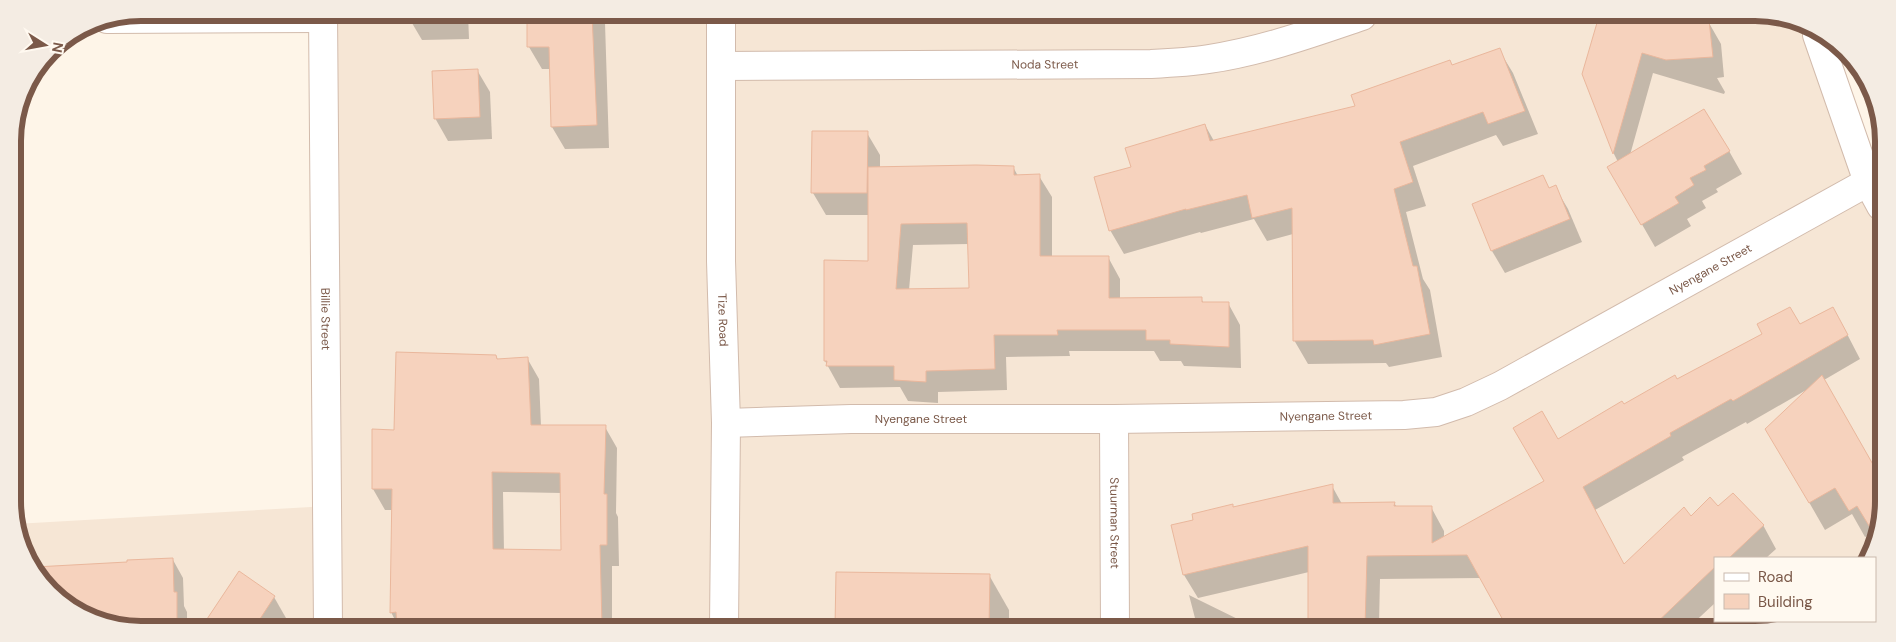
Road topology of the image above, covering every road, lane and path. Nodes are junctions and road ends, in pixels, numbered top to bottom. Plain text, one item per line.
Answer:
1 (323, 21) edge
2 (721, 21) edge
3 (1347, 21) edge
4 (1819, 39) edge
5 (721, 66) junction
6 (1868, 182) junction
7 (1875, 195) edge
8 (1114, 419) junction
9 (726, 423) junction
10 (1115, 620) edge
11 (328, 621) edge
12 (724, 621) edge

1 - 11 street, Billie Street
2 - 5 street, Tize Road
3 - 5 street, Noda Street
4 - 6 street
5 - 9 street, Tize Road
6 - 7 street
6 - 8 street, Nyengane Street
8 - 9 street, Nyengane Street
8 - 10 street, Stuurman Street
9 - 12 street, Tize Road

